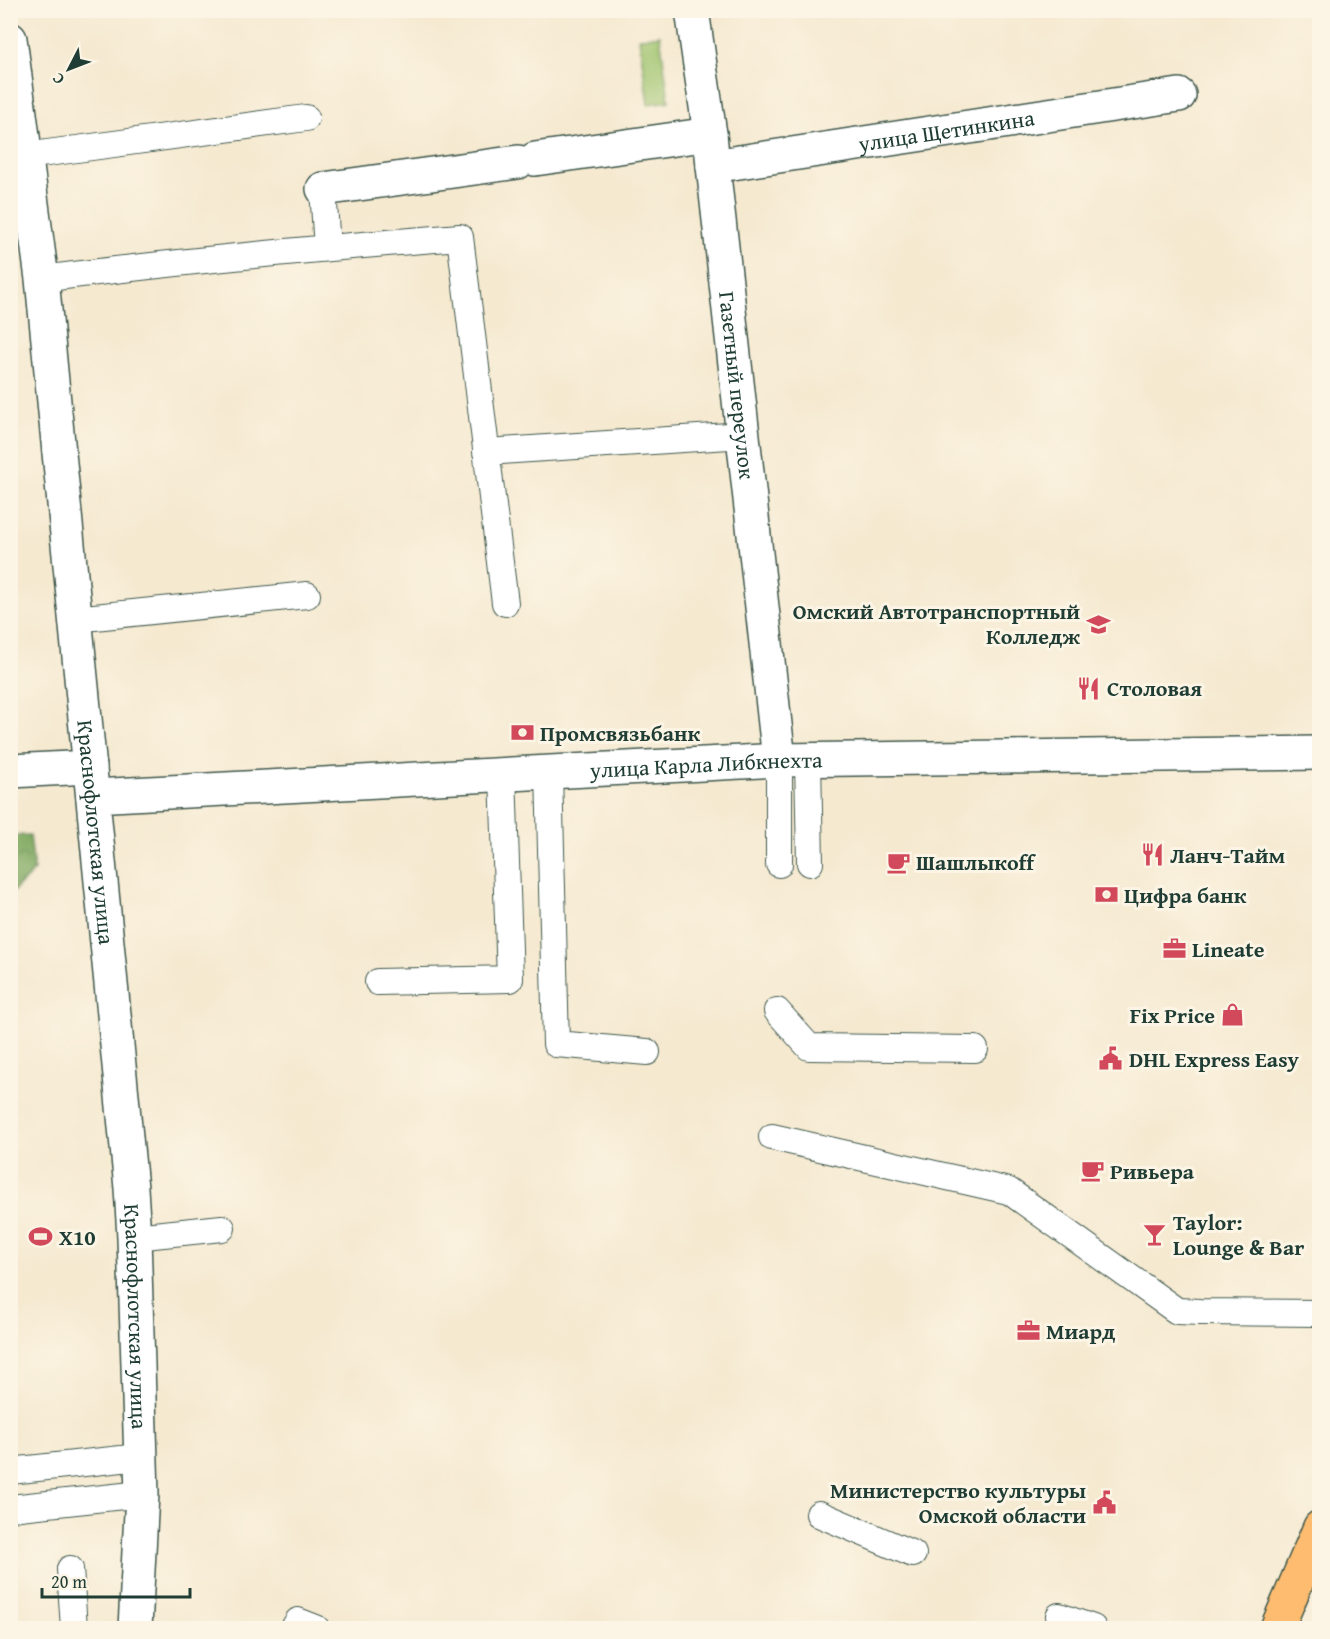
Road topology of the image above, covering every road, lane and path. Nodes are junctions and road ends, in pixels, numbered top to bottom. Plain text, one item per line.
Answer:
1 (692, 10) edge
2 (10, 39) edge
3 (1179, 95) dead end
4 (306, 118) dead end
5 (710, 134) junction
6 (25, 156) junction
7 (713, 166) junction
8 (323, 189) joint
9 (327, 248) junction
10 (42, 279) junction
11 (744, 435) junction
12 (486, 452) junction
13 (307, 595) dead end
14 (505, 603) dead end
15 (75, 619) junction
16 (1320, 753) edge
17 (794, 760) junction
18 (10, 771) edge
19 (549, 772) junction
20 (503, 774) junction
21 (92, 782) junction
22 (779, 864) dead end
23 (810, 864) dead end
24 (378, 982) dead end
25 (777, 1011) dead end
26 (975, 1049) dead end
27 (647, 1052) dead end
28 (772, 1137) dead end
29 (222, 1228) dead end
30 (134, 1237) junction
31 (1320, 1313) edge
32 (140, 1457) junction
33 (10, 1471) edge
34 (142, 1494) junction
35 (10, 1508) edge
36 (819, 1514) dead end
37 (1320, 1527) edge
38 (913, 1554) dead end
39 (70, 1569) dead end
40 (1059, 1616) dead end
41 (74, 1629) edge
42 (135, 1629) edge
43 (294, 1629) edge
44 (316, 1629) edge
45 (1093, 1629) edge
46 (1277, 1629) edge

1 - 5 street, Газетный переулок
2 - 6 street, Краснофлотская улица
3 - 7 street, улица Щетинкина
4 - 6 lane
5 - 7 street, Газетный переулок
5 - 8 street
6 - 10 street, Краснофлотская улица
7 - 11 street, Газетный переулок
8 - 9 lane
9 - 10 lane
9 - 12 lane
10 - 15 street, Краснофлотская улица
11 - 12 lane
11 - 17 street, Газетный переулок
12 - 14 lane
13 - 15 lane
15 - 21 street, Краснофлотская улица
16 - 17 street, улица Карла Либкнехта
17 - 19 street, улица Карла Либкнехта
17 - 22 lane
17 - 23 lane
18 - 21 street, улица Карла Либкнехта
19 - 20 street, улица Карла Либкнехта
19 - 27 lane
20 - 21 street, улица Карла Либкнехта
20 - 24 lane
21 - 30 street, Краснофлотская улица
25 - 26 lane
28 - 31 lane
29 - 30 lane
30 - 32 street, Краснофлотская улица
32 - 33 lane
32 - 34 street, Краснофлотская улица
34 - 35 lane
34 - 42 street, Краснофлотская улица
36 - 38 lane
37 - 46 main road
39 - 41 lane
40 - 45 lane
43 - 44 lane

